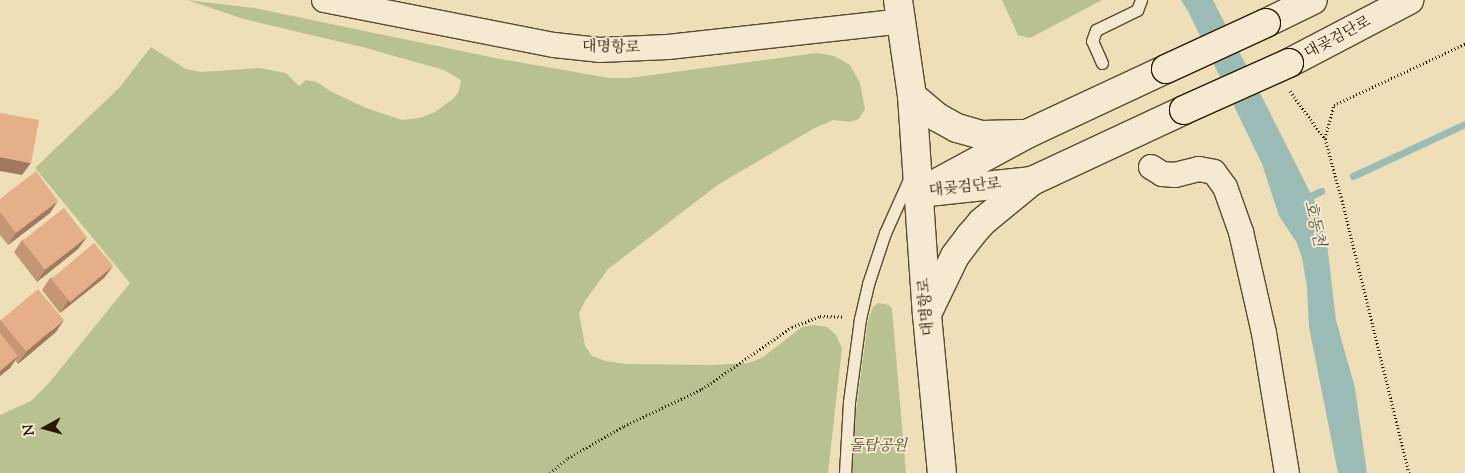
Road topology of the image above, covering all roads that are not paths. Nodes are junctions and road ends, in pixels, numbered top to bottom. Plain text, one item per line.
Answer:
1 (324, 0) edge
2 (1141, 0) edge
3 (1313, 0) edge
4 (1409, 0) edge
5 (900, 11) edge
6 (1102, 63) dead end
7 (912, 96) junction
8 (1029, 133) junction
9 (916, 165) junction
10 (1151, 167) dead end
11 (1032, 181) junction
12 (918, 193) junction
13 (927, 315) junction
14 (844, 473) edge
15 (942, 473) edge
16 (1287, 473) edge

1 - 5 street, 대명항로
2 - 6 lane
3 - 8 main road, 대곶검단로, bridge
4 - 11 main road, 대곶검단로, bridge
5 - 7 main road, 대명항로
7 - 8 main road
7 - 9 main road, 대명항로
8 - 12 main road, 대곶검단로
9 - 12 main road, 대명항로
9 - 14 lane
10 - 16 street
11 - 12 main road, 대곶검단로
11 - 13 main road
12 - 13 main road, 대명항로
13 - 15 main road, 대명항로

